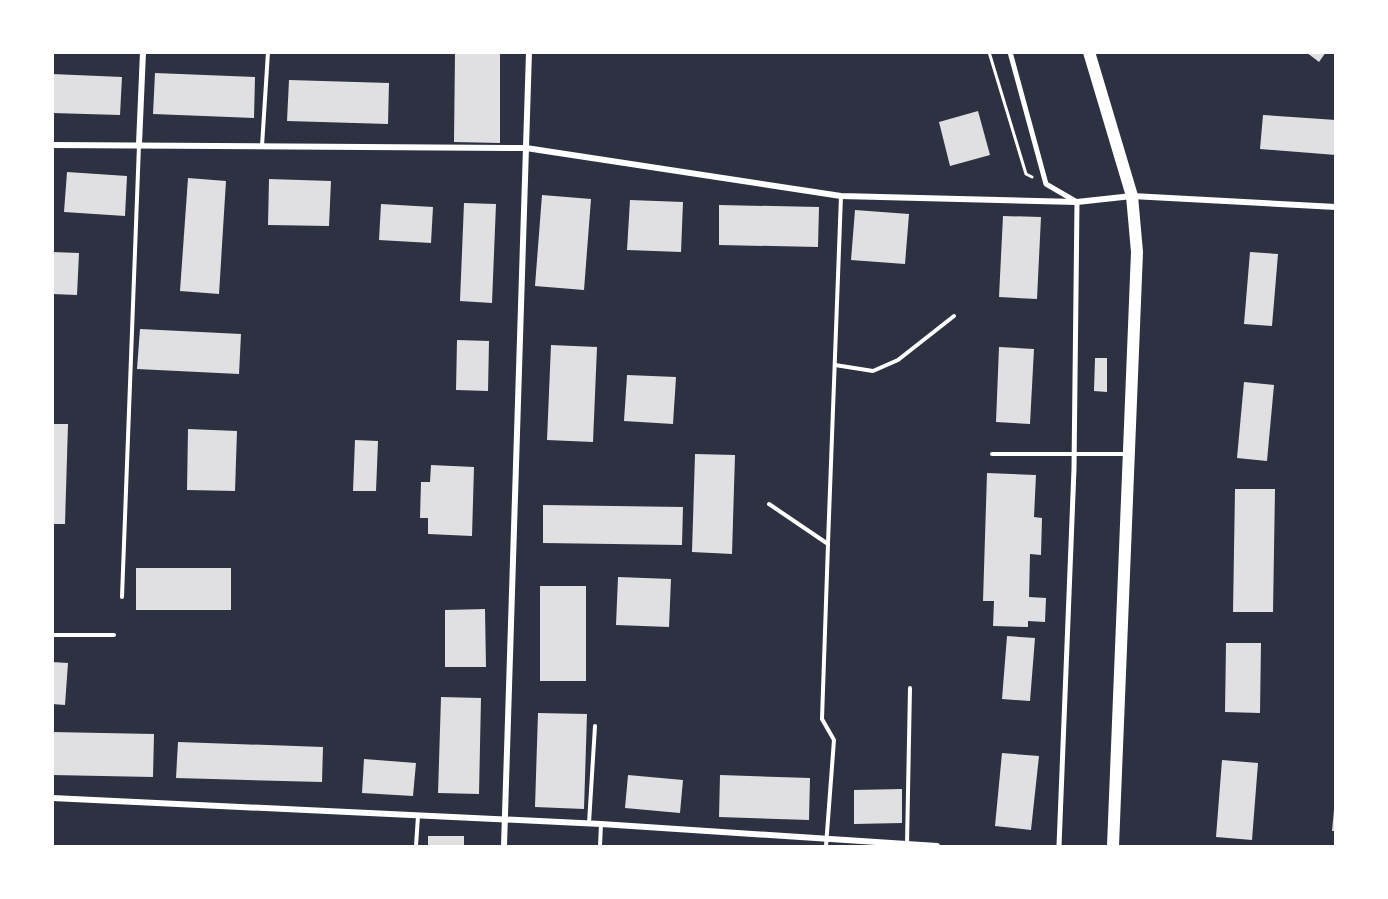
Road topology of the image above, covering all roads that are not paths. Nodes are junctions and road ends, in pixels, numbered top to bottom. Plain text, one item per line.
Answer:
1 (143, 52) edge
2 (268, 52) edge
3 (529, 52) edge
4 (1010, 52) edge
5 (1089, 52) edge
6 (140, 144) junction
7 (52, 145) edge
8 (262, 146) junction
9 (526, 148) junction
10 (841, 196) junction
11 (1132, 196) junction
12 (1077, 202) junction
13 (1335, 207) edge
14 (954, 316) dead end
15 (835, 365) junction
16 (1074, 453) junction
17 (992, 454) dead end
18 (1129, 454) junction
19 (769, 504) dead end
20 (828, 544) junction
21 (122, 597) dead end
22 (52, 635) edge
23 (114, 635) dead end
24 (910, 688) dead end
25 (595, 726) dead end
26 (52, 798) edge
27 (418, 816) junction
28 (506, 820) junction
29 (589, 823) junction
30 (601, 824) junction
31 (827, 843) edge
32 (907, 845) junction
33 (416, 846) edge
34 (504, 846) edge
35 (600, 846) edge
36 (937, 846) edge
37 (1059, 846) edge
38 (1113, 846) edge

1 - 6 street
2 - 8 lane
3 - 9 street
4 - 12 street
5 - 11 main road
6 - 7 street
6 - 8 street
6 - 21 lane
8 - 9 street
9 - 10 street
9 - 28 street
10 - 12 street
10 - 15 lane
11 - 12 street
11 - 13 street
11 - 18 main road
12 - 16 street
14 - 15 lane
15 - 20 lane
16 - 17 lane
16 - 18 lane
16 - 37 street
18 - 38 main road
19 - 20 lane
20 - 31 lane
22 - 23 lane
24 - 32 lane
25 - 29 lane
26 - 27 street
27 - 28 street
27 - 33 lane
28 - 29 street
28 - 34 street
29 - 30 street
30 - 31 street
30 - 35 lane
31 - 32 street
32 - 36 street

